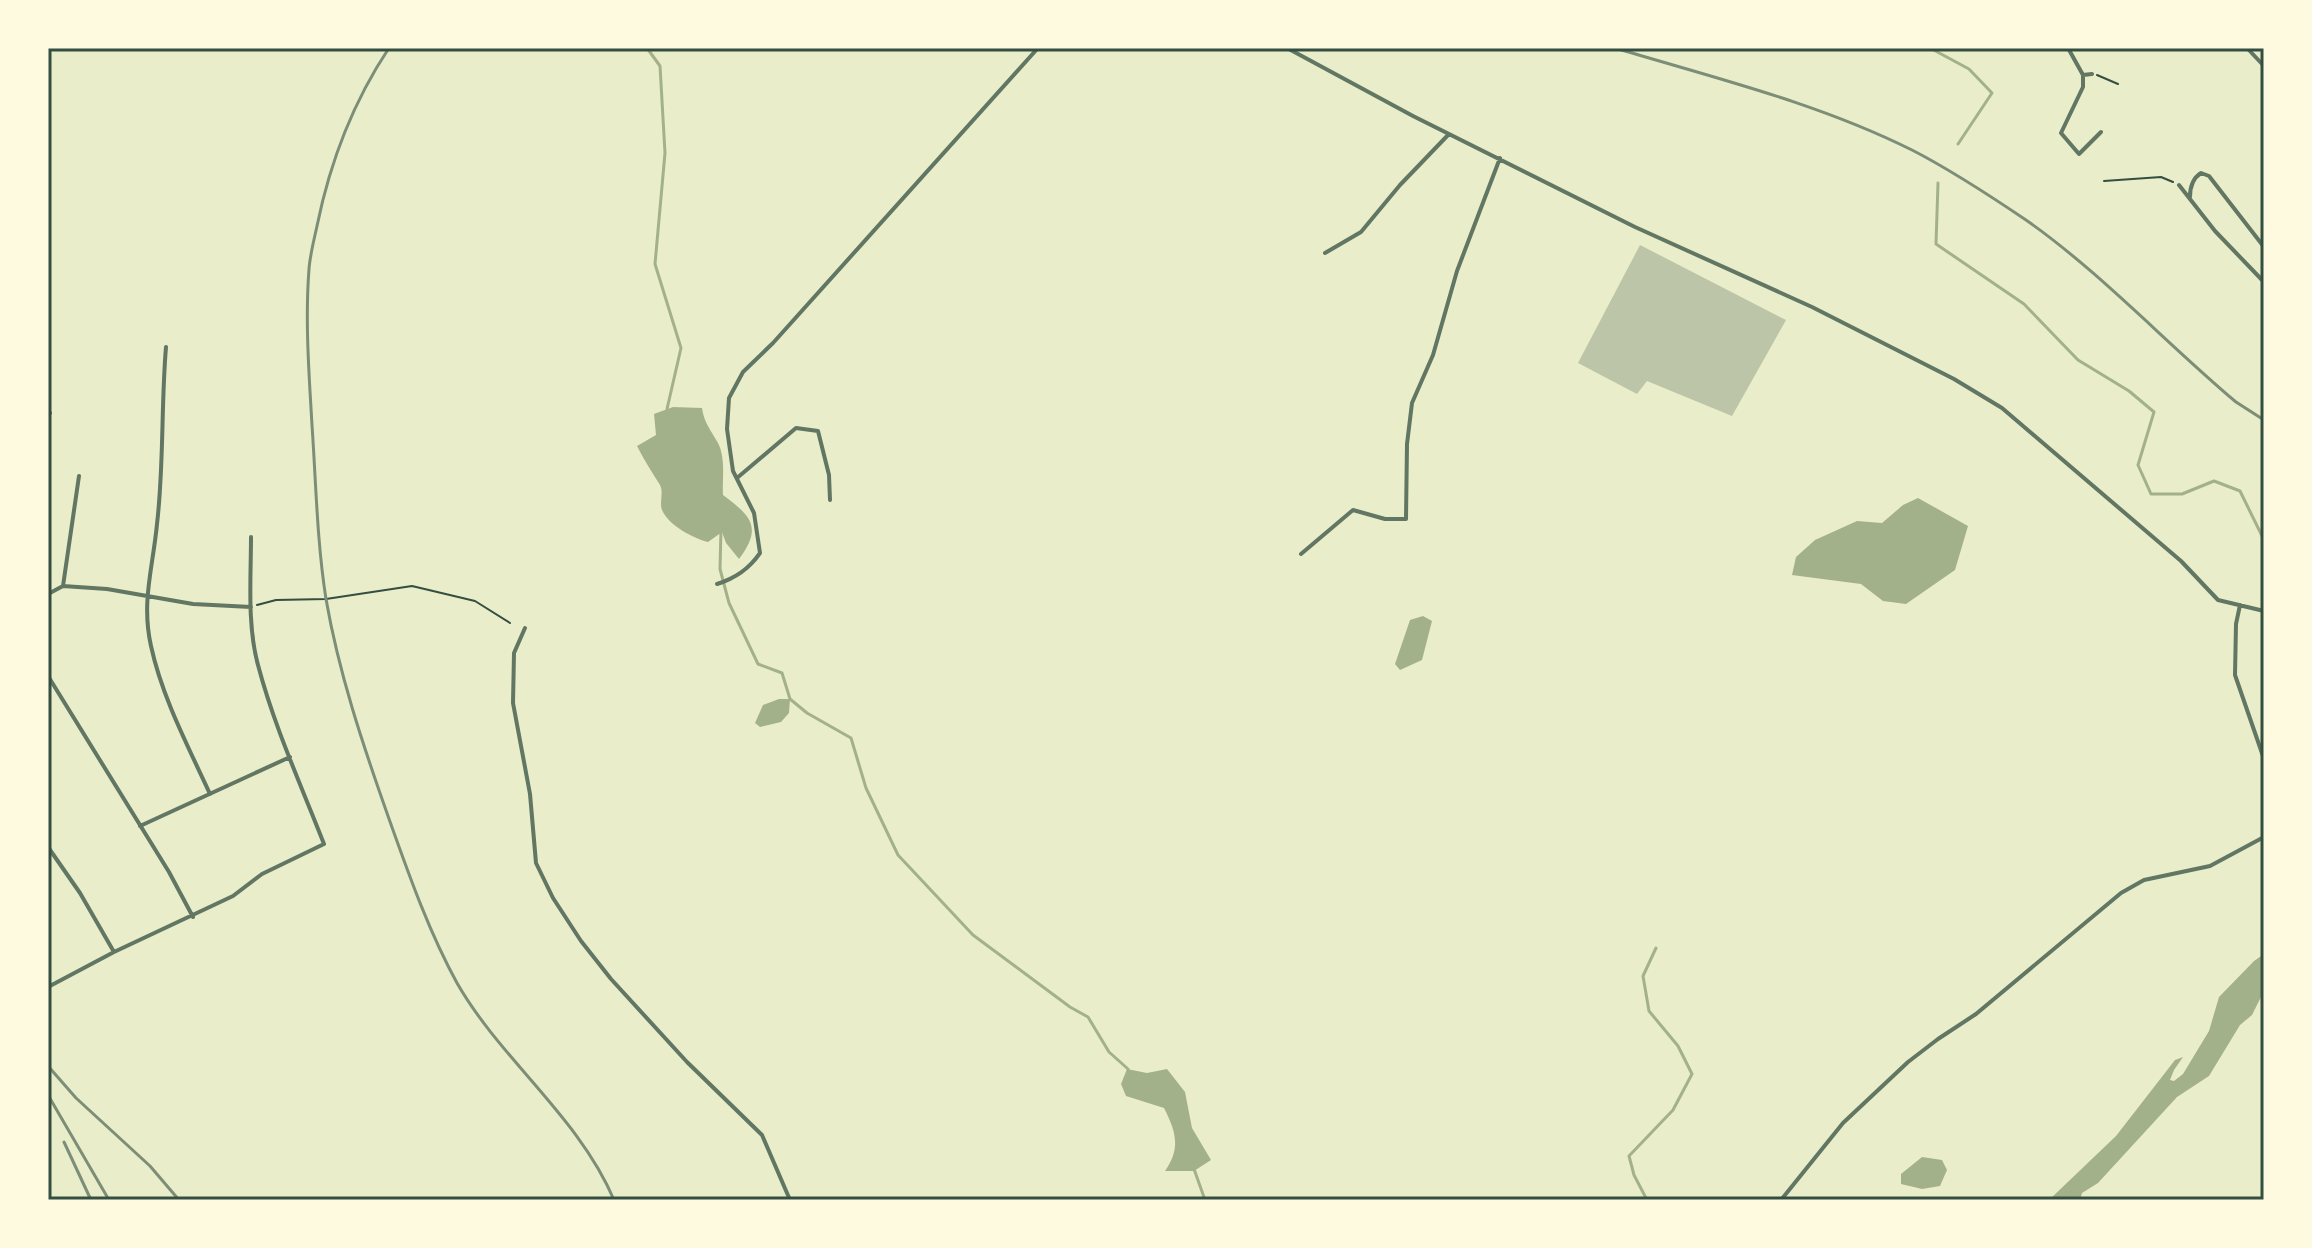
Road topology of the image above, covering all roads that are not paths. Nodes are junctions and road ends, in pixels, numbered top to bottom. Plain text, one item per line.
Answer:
1 (1038, 48) edge
2 (1287, 48) edge
3 (2068, 48) edge
4 (2247, 48) edge
5 (2264, 66) edge
6 (2092, 74) road end
7 (2083, 75) junction
8 (2101, 132) dead end
9 (1449, 134) junction
10 (1500, 158) junction
11 (2179, 185) road end
12 (2190, 199) junction
13 (2264, 247) edge
14 (1325, 253) dead end
15 (2264, 282) edge
16 (166, 347) dead end
17 (79, 476) dead end
18 (737, 478) junction
19 (830, 500) dead end
20 (251, 537) dead end
21 (1301, 554) dead end
22 (717, 584) dead end
23 (63, 586) junction
24 (48, 594) edge
25 (146, 597) junction
26 (2240, 605) junction
27 (251, 607) junction
28 (2264, 611) edge
29 (525, 628) dead end
30 (48, 676) edge
31 (290, 757) junction
32 (2264, 759) edge
33 (210, 794) junction
34 (140, 826) junction
35 (2264, 837) edge
36 (48, 847) edge
37 (193, 917) junction
38 (114, 952) junction
39 (48, 987) edge
40 (790, 1200) edge
41 (1781, 1200) edge

1 - 18 street
2 - 9 street
3 - 7 street
4 - 5 street
6 - 7 street
7 - 8 street
9 - 10 street
9 - 14 street
10 - 21 street
10 - 26 street
11 - 12 street
12 - 13 street
12 - 15 street
16 - 25 street
17 - 23 street
18 - 19 street
18 - 22 street
20 - 27 street
23 - 24 street
23 - 25 street
25 - 27 street
25 - 33 street
26 - 28 street
26 - 32 street
27 - 31 street
29 - 40 street
30 - 34 street
31 - 33 street
31 - 37 street
33 - 34 street
34 - 37 street
35 - 41 street
36 - 38 street
37 - 38 street
38 - 39 street

